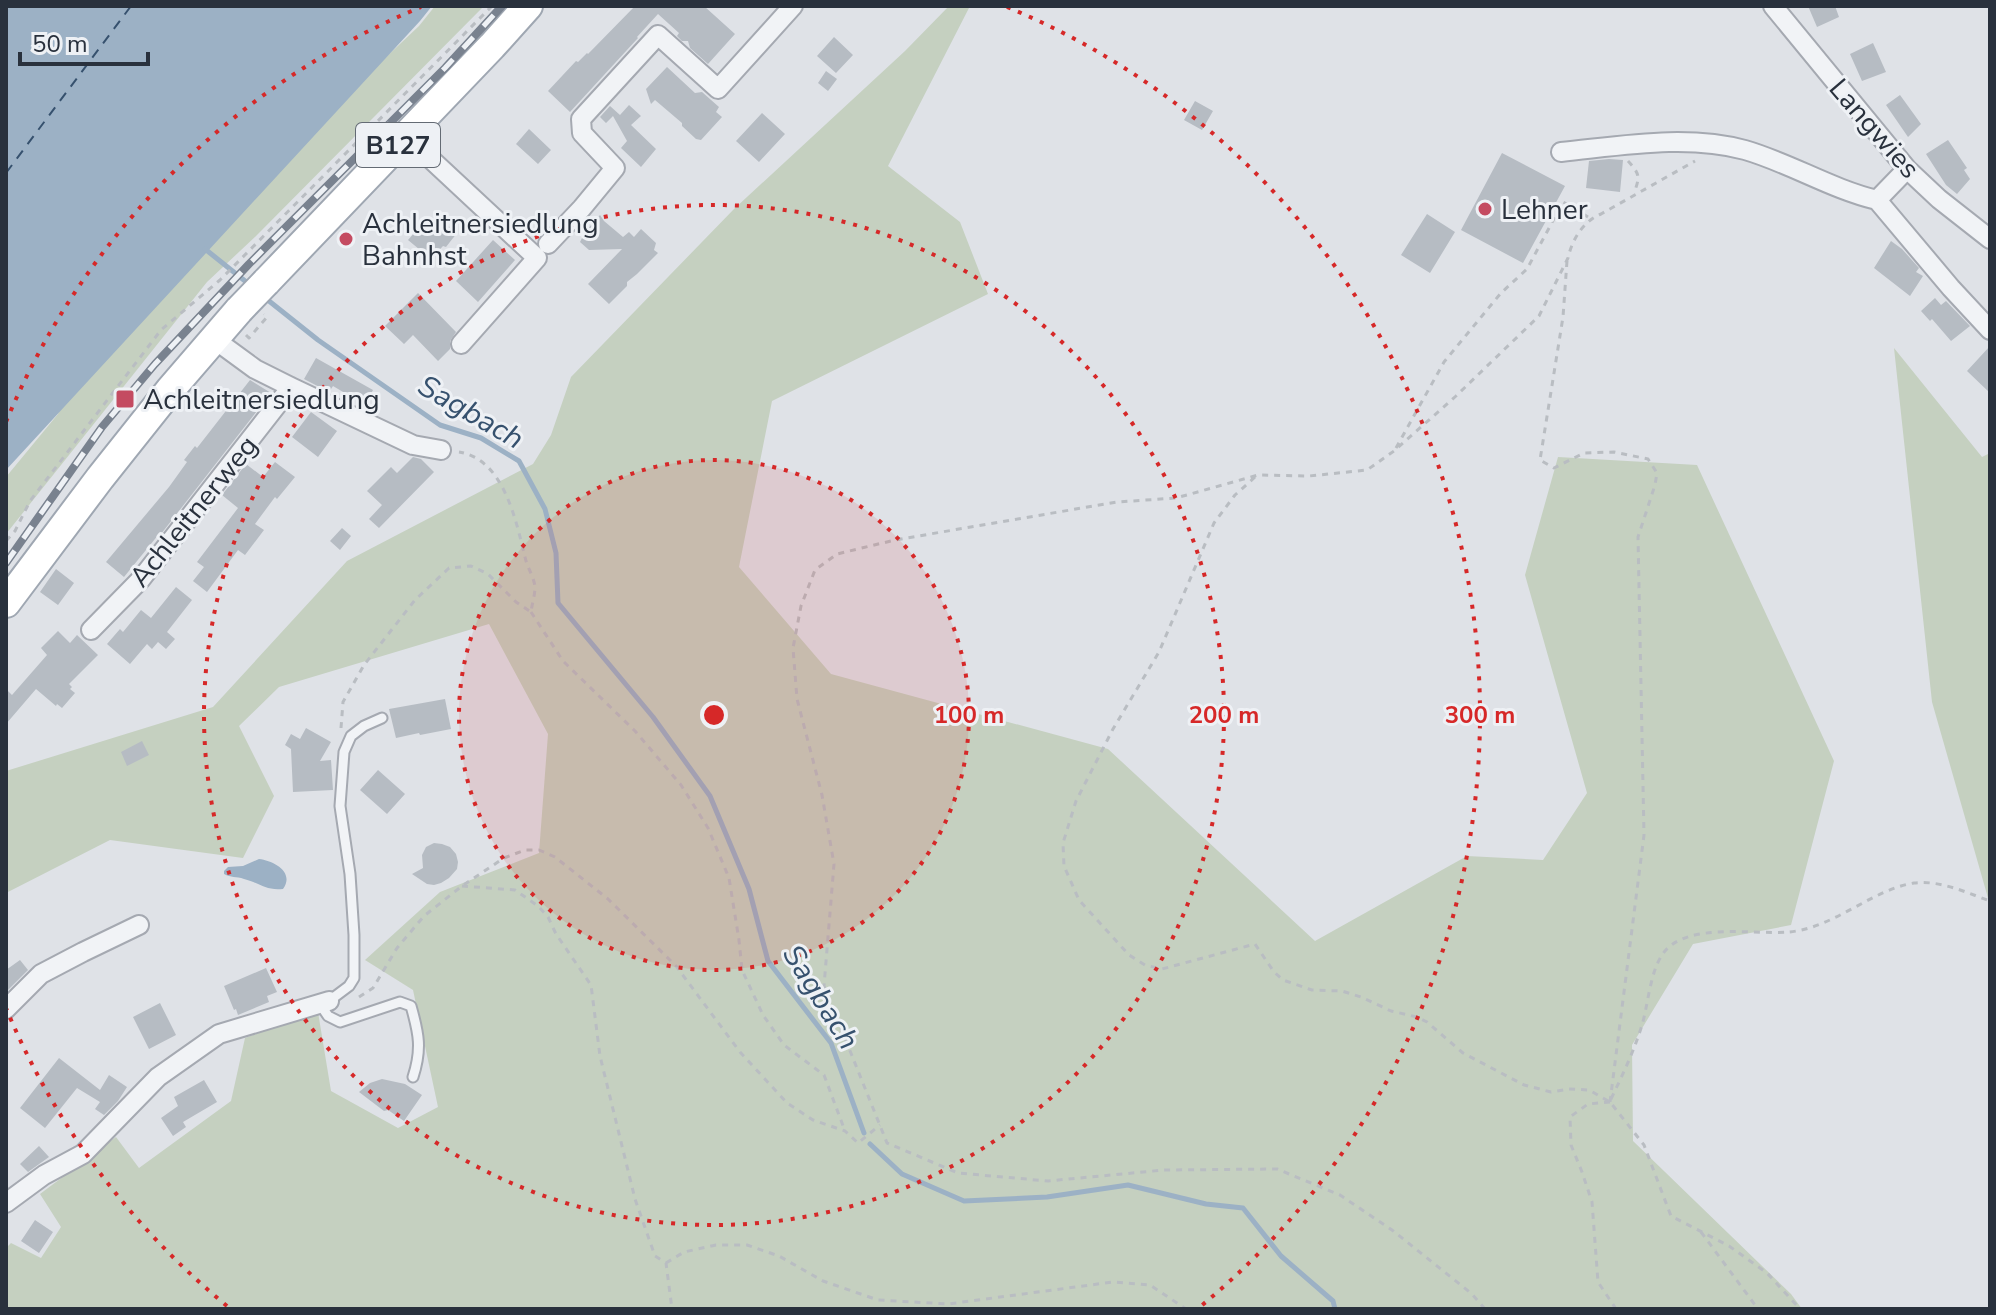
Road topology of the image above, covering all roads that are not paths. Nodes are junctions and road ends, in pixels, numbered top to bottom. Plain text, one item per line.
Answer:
1 (528, 6) edge
2 (793, 6) edge
3 (1773, 6) edge
4 (406, 136) junction
5 (1561, 152) dead end
6 (1907, 169) junction
7 (1877, 200) junction
8 (1990, 239) edge
9 (548, 244) dead end
10 (1990, 330) edge
11 (214, 339) junction
12 (461, 344) dead end
13 (291, 387) junction
14 (441, 450) road end
15 (6, 603) edge
16 (91, 630) dead end
17 (382, 718) dead end
18 (139, 925) dead end
19 (325, 1002) junction
20 (6, 1009) edge
21 (413, 1077) dead end
22 (6, 1203) edge

1 - 4 main road, B127
2 - 9 street
3 - 6 street, Langwies
4 - 11 main road, B127, bridge
4 - 12 street
5 - 7 street
6 - 7 street
6 - 8 street, Langwies
7 - 10 street
11 - 13 street
11 - 15 main road, B127
13 - 14 street
13 - 16 street, Achleitnerweg
17 - 19 lane
18 - 20 street
19 - 21 lane
19 - 22 street

